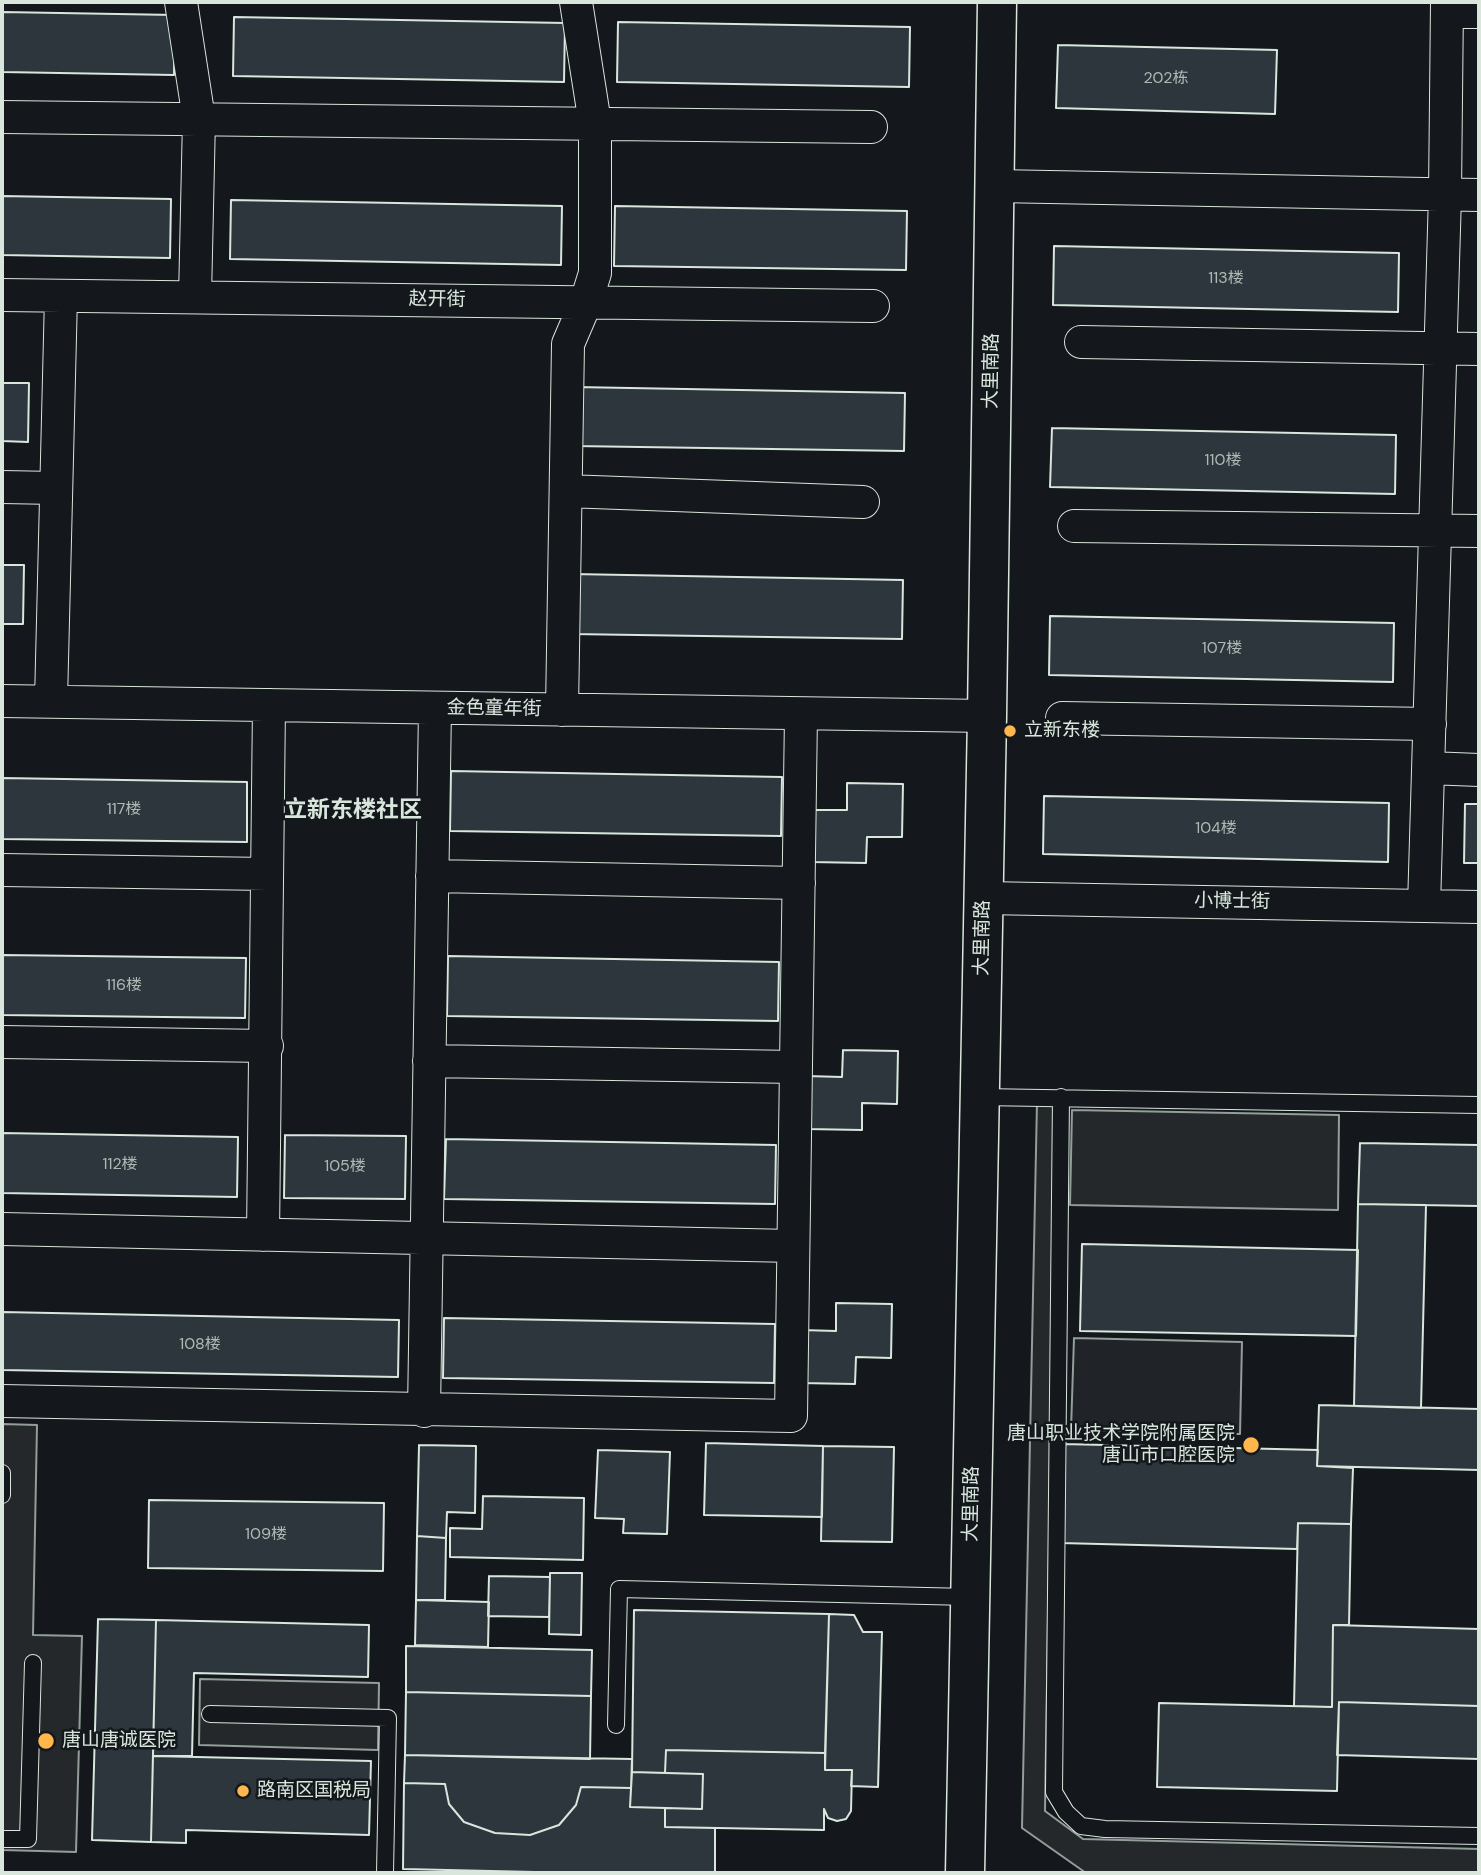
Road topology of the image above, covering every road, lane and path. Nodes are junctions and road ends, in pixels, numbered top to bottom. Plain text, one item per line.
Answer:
1 (181, 2) edge
2 (576, 2) edge
3 (997, 2) edge
4 (1447, 7) edge
5 (1479, 12) edge
6 (2, 117) edge
7 (200, 119) junction
8 (595, 124) junction
9 (871, 127) dead end
10 (995, 186) junction
11 (1445, 195) junction
12 (1479, 195) edge
13 (2, 295) edge
14 (61, 296) junction
15 (195, 297) junction
16 (586, 302) junction
17 (873, 306) dead end
18 (1080, 342) dead end
19 (1441, 349) junction
20 (1479, 349) edge
21 (2, 487) edge
22 (56, 488) junction
23 (566, 491) junction
24 (863, 502) dead end
25 (1074, 526) dead end
26 (1435, 531) junction
27 (1479, 531) edge
28 (2, 701) edge
29 (51, 701) junction
30 (269, 705) junction
31 (435, 708) junction
32 (562, 710) junction
33 (801, 714) junction
34 (987, 716) junction
35 (1062, 718) dead end
36 (1430, 724) junction
37 (1429, 768) junction
38 (1479, 770) edge
39 (2, 870) edge
40 (267, 874) junction
41 (432, 876) junction
42 (799, 883) junction
43 (984, 898) junction
44 (1424, 906) junction
45 (1479, 907) edge
46 (2, 1042) edge
47 (267, 1046) junction
48 (429, 1061) junction
49 (796, 1067) junction
50 (980, 1097) junction
51 (1061, 1097) junction
52 (1479, 1105) edge
53 (2, 1229) edge
54 (263, 1235) junction
55 (426, 1238) junction
56 (793, 1245) junction
57 (2, 1401) edge
58 (424, 1410) junction
59 (2, 1473) edge
60 (2, 1495) edge
61 (970, 1597) junction
62 (33, 1663) dead end
63 (209, 1714) dead end
64 (616, 1725) dead end
65 (1479, 1836) edge
66 (2, 1839) edge
67 (385, 1873) edge
68 (965, 1873) edge

1 - 7 street
2 - 8 street
3 - 10 street, 大里南路
4 - 5 street
4 - 11 street
6 - 7 street
7 - 8 street
7 - 15 street
8 - 9 street
8 - 16 street
10 - 11 street
10 - 34 street, 大里南路
11 - 12 street
11 - 19 street
13 - 14 street, 赵开街
14 - 15 street, 赵开街
14 - 22 street
15 - 16 street, 赵开街
16 - 17 street, 赵开街
16 - 23 street
18 - 19 street
19 - 20 street
19 - 26 street
21 - 22 street
22 - 29 street
23 - 24 street
23 - 32 street
25 - 26 street
26 - 27 street
26 - 36 street
28 - 29 street, 金色童年街
29 - 30 street, 金色童年街
30 - 31 street, 金色童年街
30 - 40 street
31 - 32 street, 金色童年街
31 - 41 street
32 - 33 street, 金色童年街
33 - 34 street, 金色童年街
33 - 42 street
34 - 43 street, 大里南路
35 - 36 street
36 - 37 street
37 - 38 street
37 - 44 street
39 - 40 street
40 - 47 street
41 - 42 street
41 - 48 street
42 - 49 street
43 - 44 street, 小博士街
43 - 50 street, 大里南路
44 - 45 street, 小博士街
46 - 47 street
47 - 54 street
48 - 49 street
48 - 55 street
49 - 56 street
50 - 51 lane
50 - 61 street, 大里南路
51 - 52 lane
51 - 65 lane
53 - 54 street
54 - 55 street
55 - 56 street
55 - 58 street
56 - 58 street
57 - 58 street
59 - 60 lane
61 - 64 lane
61 - 68 street, 大里南路
62 - 66 lane
63 - 67 lane

